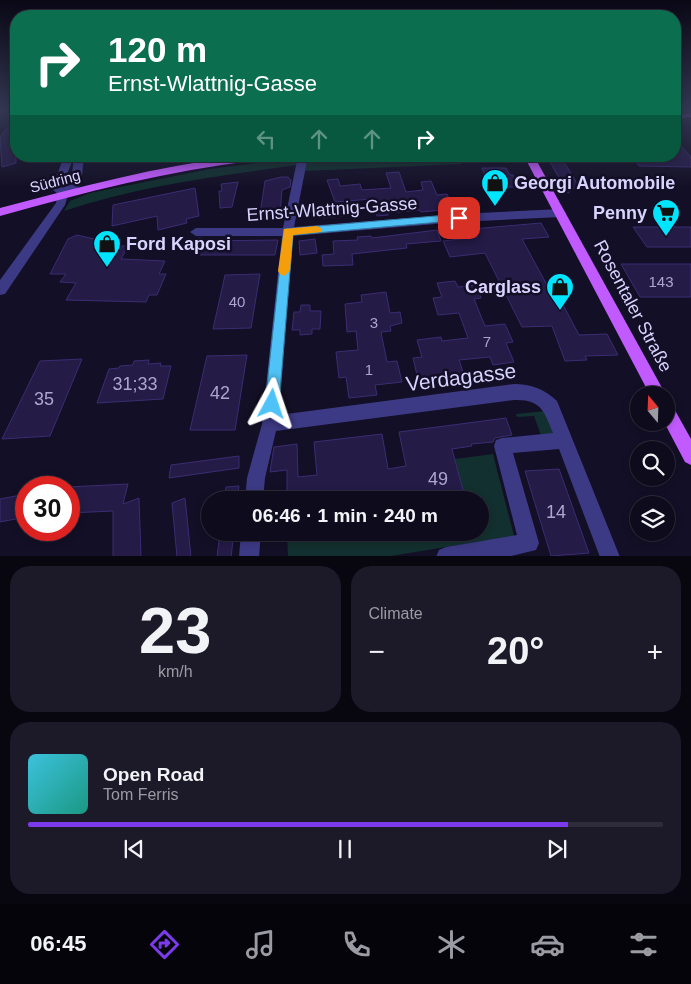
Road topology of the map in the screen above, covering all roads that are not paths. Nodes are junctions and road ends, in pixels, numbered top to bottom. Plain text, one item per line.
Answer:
1 (67, 162) edge
2 (78, 162) edge
3 (229, 162) edge
4 (302, 162) edge
5 (532, 162) edge
6 (64, 194) junction
7 (0, 212) edge
8 (561, 213) junction
9 (196, 232) dead end
10 (288, 232) junction
11 (0, 290) edge
12 (653, 386) edge
13 (270, 424) junction
14 (675, 427) edge
15 (565, 440) junction
16 (691, 456) edge
17 (255, 491) edge
18 (250, 541) edge
19 (249, 556) edge
20 (446, 556) edge
21 (610, 556) edge

1 - 6 street
2 - 6 street
3 - 6 main road, Südring
4 - 10 street
5 - 8 main road, Rosentaler Straße
6 - 7 main road, Südring
6 - 11 street
8 - 10 street, Ernst-Wlattnig-Gasse
8 - 12 main road, Rosentaler Straße
9 - 10 street, Ernst-Wlattnig-Gasse
10 - 13 street
13 - 15 street, Verdagasse
13 - 17 street
14 - 16 main road
15 - 20 street
15 - 21 street, Verdagasse
18 - 19 street

